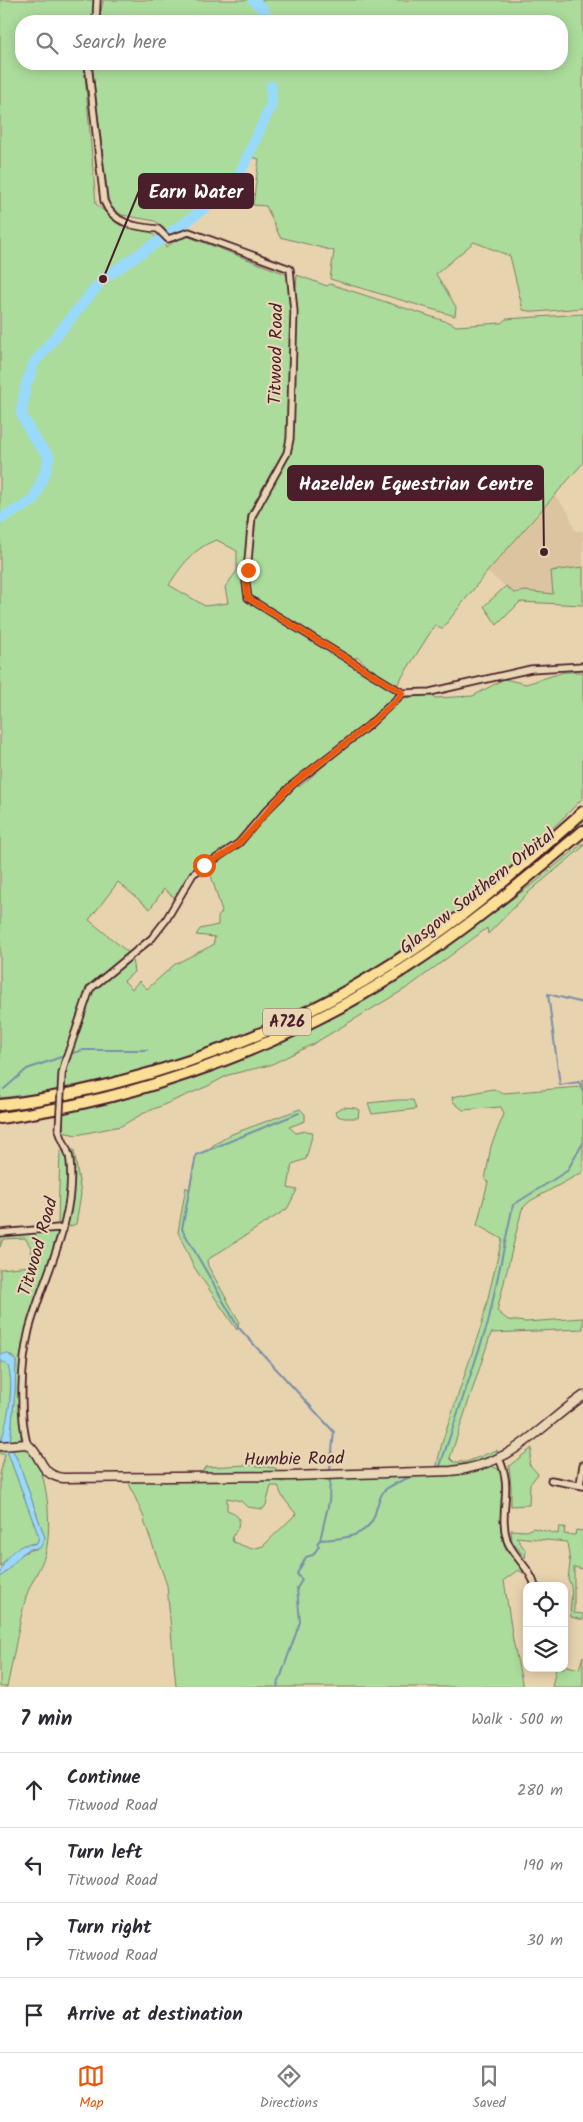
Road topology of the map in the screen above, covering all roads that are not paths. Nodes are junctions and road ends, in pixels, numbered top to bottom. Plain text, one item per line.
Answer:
1 (97, 0) edge
2 (96, 15) edge
3 (89, 70) edge
4 (583, 666) edge
5 (403, 693) junction
6 (583, 804) edge
7 (583, 812) edge
8 (583, 831) edge
9 (583, 837) edge
10 (534, 855) junction
11 (526, 879) junction
12 (0, 1105) edge
13 (0, 1118) edge
14 (63, 1230) junction
15 (0, 1233) edge
16 (583, 1396) edge
17 (27, 1444) junction
18 (0, 1446) edge
19 (499, 1459) junction
20 (583, 1465) edge
21 (551, 1480) dead end
22 (581, 1485) edge
23 (534, 1582) edge

1 - 2 street
3 - 5 street, Titwood Road
4 - 5 street
5 - 14 street, Titwood Road, bridge
6 - 10 highway
7 - 10 highway, Glasgow Southern Orbital / A726
8 - 11 highway, Glasgow Southern Orbital / A726
9 - 11 highway
10 - 12 highway, Glasgow Southern Orbital / A726
11 - 13 highway, Glasgow Southern Orbital / A726
14 - 15 street
14 - 17 street, Titwood Road
16 - 19 street, Humbie Road
17 - 18 street
17 - 19 street, Humbie Road
19 - 23 street
20 - 22 street
21 - 22 street

